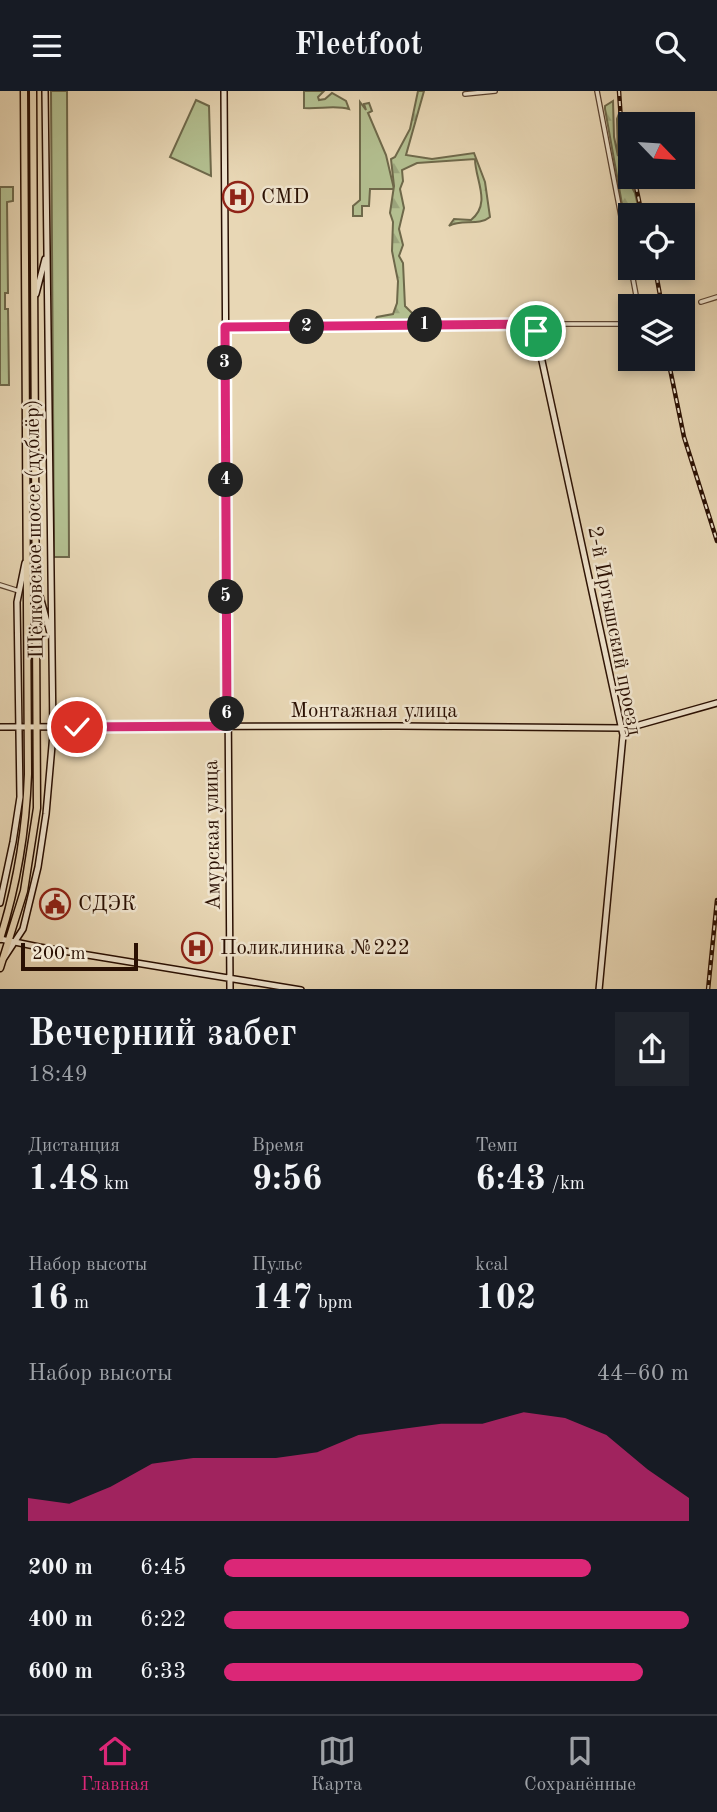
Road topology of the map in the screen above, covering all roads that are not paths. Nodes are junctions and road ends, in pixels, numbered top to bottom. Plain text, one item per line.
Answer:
1 (24, 91) edge
2 (33, 91) edge
3 (45, 91) edge
4 (224, 91) edge
5 (495, 91) edge
6 (597, 91) edge
7 (465, 94) dead end
8 (618, 203) edge
9 (47, 246) junction
10 (717, 297) edge
11 (701, 302) dead end
12 (35, 303) junction
13 (534, 324) junction
14 (618, 324) edge
15 (225, 327) junction
16 (27, 546) junction
17 (37, 583) junction
18 (0, 585) edge
19 (19, 591) junction
20 (51, 636) junction
21 (717, 703) edge
22 (227, 726) junction
23 (0, 727) edge
24 (20, 727) junction
25 (28, 727) junction
26 (38, 727) junction
27 (54, 727) junction
28 (621, 728) junction
29 (24, 833) junction
30 (9, 864) junction
31 (0, 903) edge
32 (0, 939) edge
33 (13, 942) junction
34 (0, 968) edge
35 (232, 979) junction
36 (230, 989) edge
37 (301, 989) edge
38 (599, 989) edge

1 - 16 main road
2 - 12 main road
3 - 9 street, Щёлковское шоссе (дублёр)
4 - 15 street, Амурская улица
5 - 7 street
6 - 8 street
9 - 12 street
9 - 20 street, Щёлковское шоссе (дублёр)
10 - 11 street
12 - 17 main road
13 - 14 street
13 - 15 street
13 - 28 street, 2-й Иртышский проезд
15 - 22 street, Амурская улица
16 - 19 street, Щёлковское шоссе (дублёр)
16 - 25 main road
17 - 20 street
17 - 26 main road
18 - 19 street
19 - 24 street, Щёлковское шоссе (дублёр)
20 - 27 street, Щёлковское шоссе (дублёр)
21 - 28 street, Монтажная улица
22 - 27 street, Монтажная улица
22 - 28 street, Монтажная улица
22 - 35 street, Амурская улица
23 - 24 street, Монтажная улица
24 - 25 street, Монтажная улица
24 - 30 street, Щёлковское шоссе (дублёр)
25 - 26 street, Монтажная улица
25 - 29 main road
26 - 27 street, Монтажная улица
26 - 33 main road
27 - 33 street, Щёлковское шоссе (дублёр)
28 - 38 street, 2-й Иртышский проезд
29 - 30 street
29 - 32 main road
30 - 31 street, Щёлковское шоссе (дублёр)
32 - 33 street
33 - 34 main road
33 - 35 street
35 - 36 street, Амурская улица
35 - 37 street

